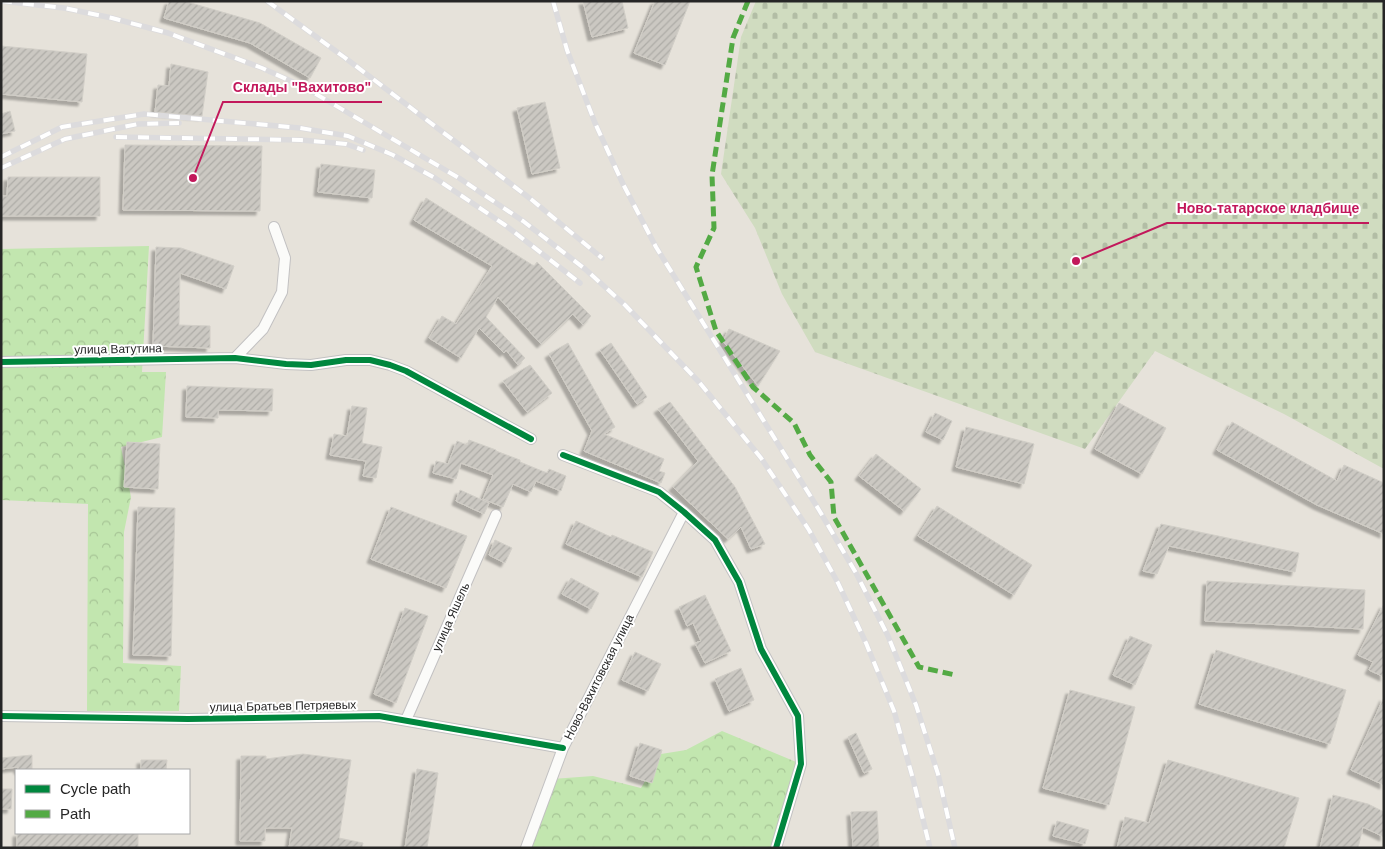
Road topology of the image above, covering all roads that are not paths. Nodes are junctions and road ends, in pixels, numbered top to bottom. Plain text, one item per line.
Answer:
1 (274, 227) dead end
2 (234, 358) junction
3 (1, 362) edge
4 (531, 439) dead end
5 (563, 455) dead end
6 (684, 512) junction
7 (496, 515) dead end
8 (1, 716) edge
9 (406, 720) junction
10 (563, 748) junction
11 (526, 848) edge
12 (776, 848) edge

1 - 2 street
2 - 3 street, улица Ватутина
2 - 4 street, улица Ватутина
5 - 6 street
6 - 10 street, Ново-Вахитовская улица
6 - 12 street
7 - 9 street, улица Яшель
8 - 9 street, улица Братьев Петряевых
9 - 10 street, улица Братьев Петряевых
10 - 11 street, Ново-Вахитовская улица

